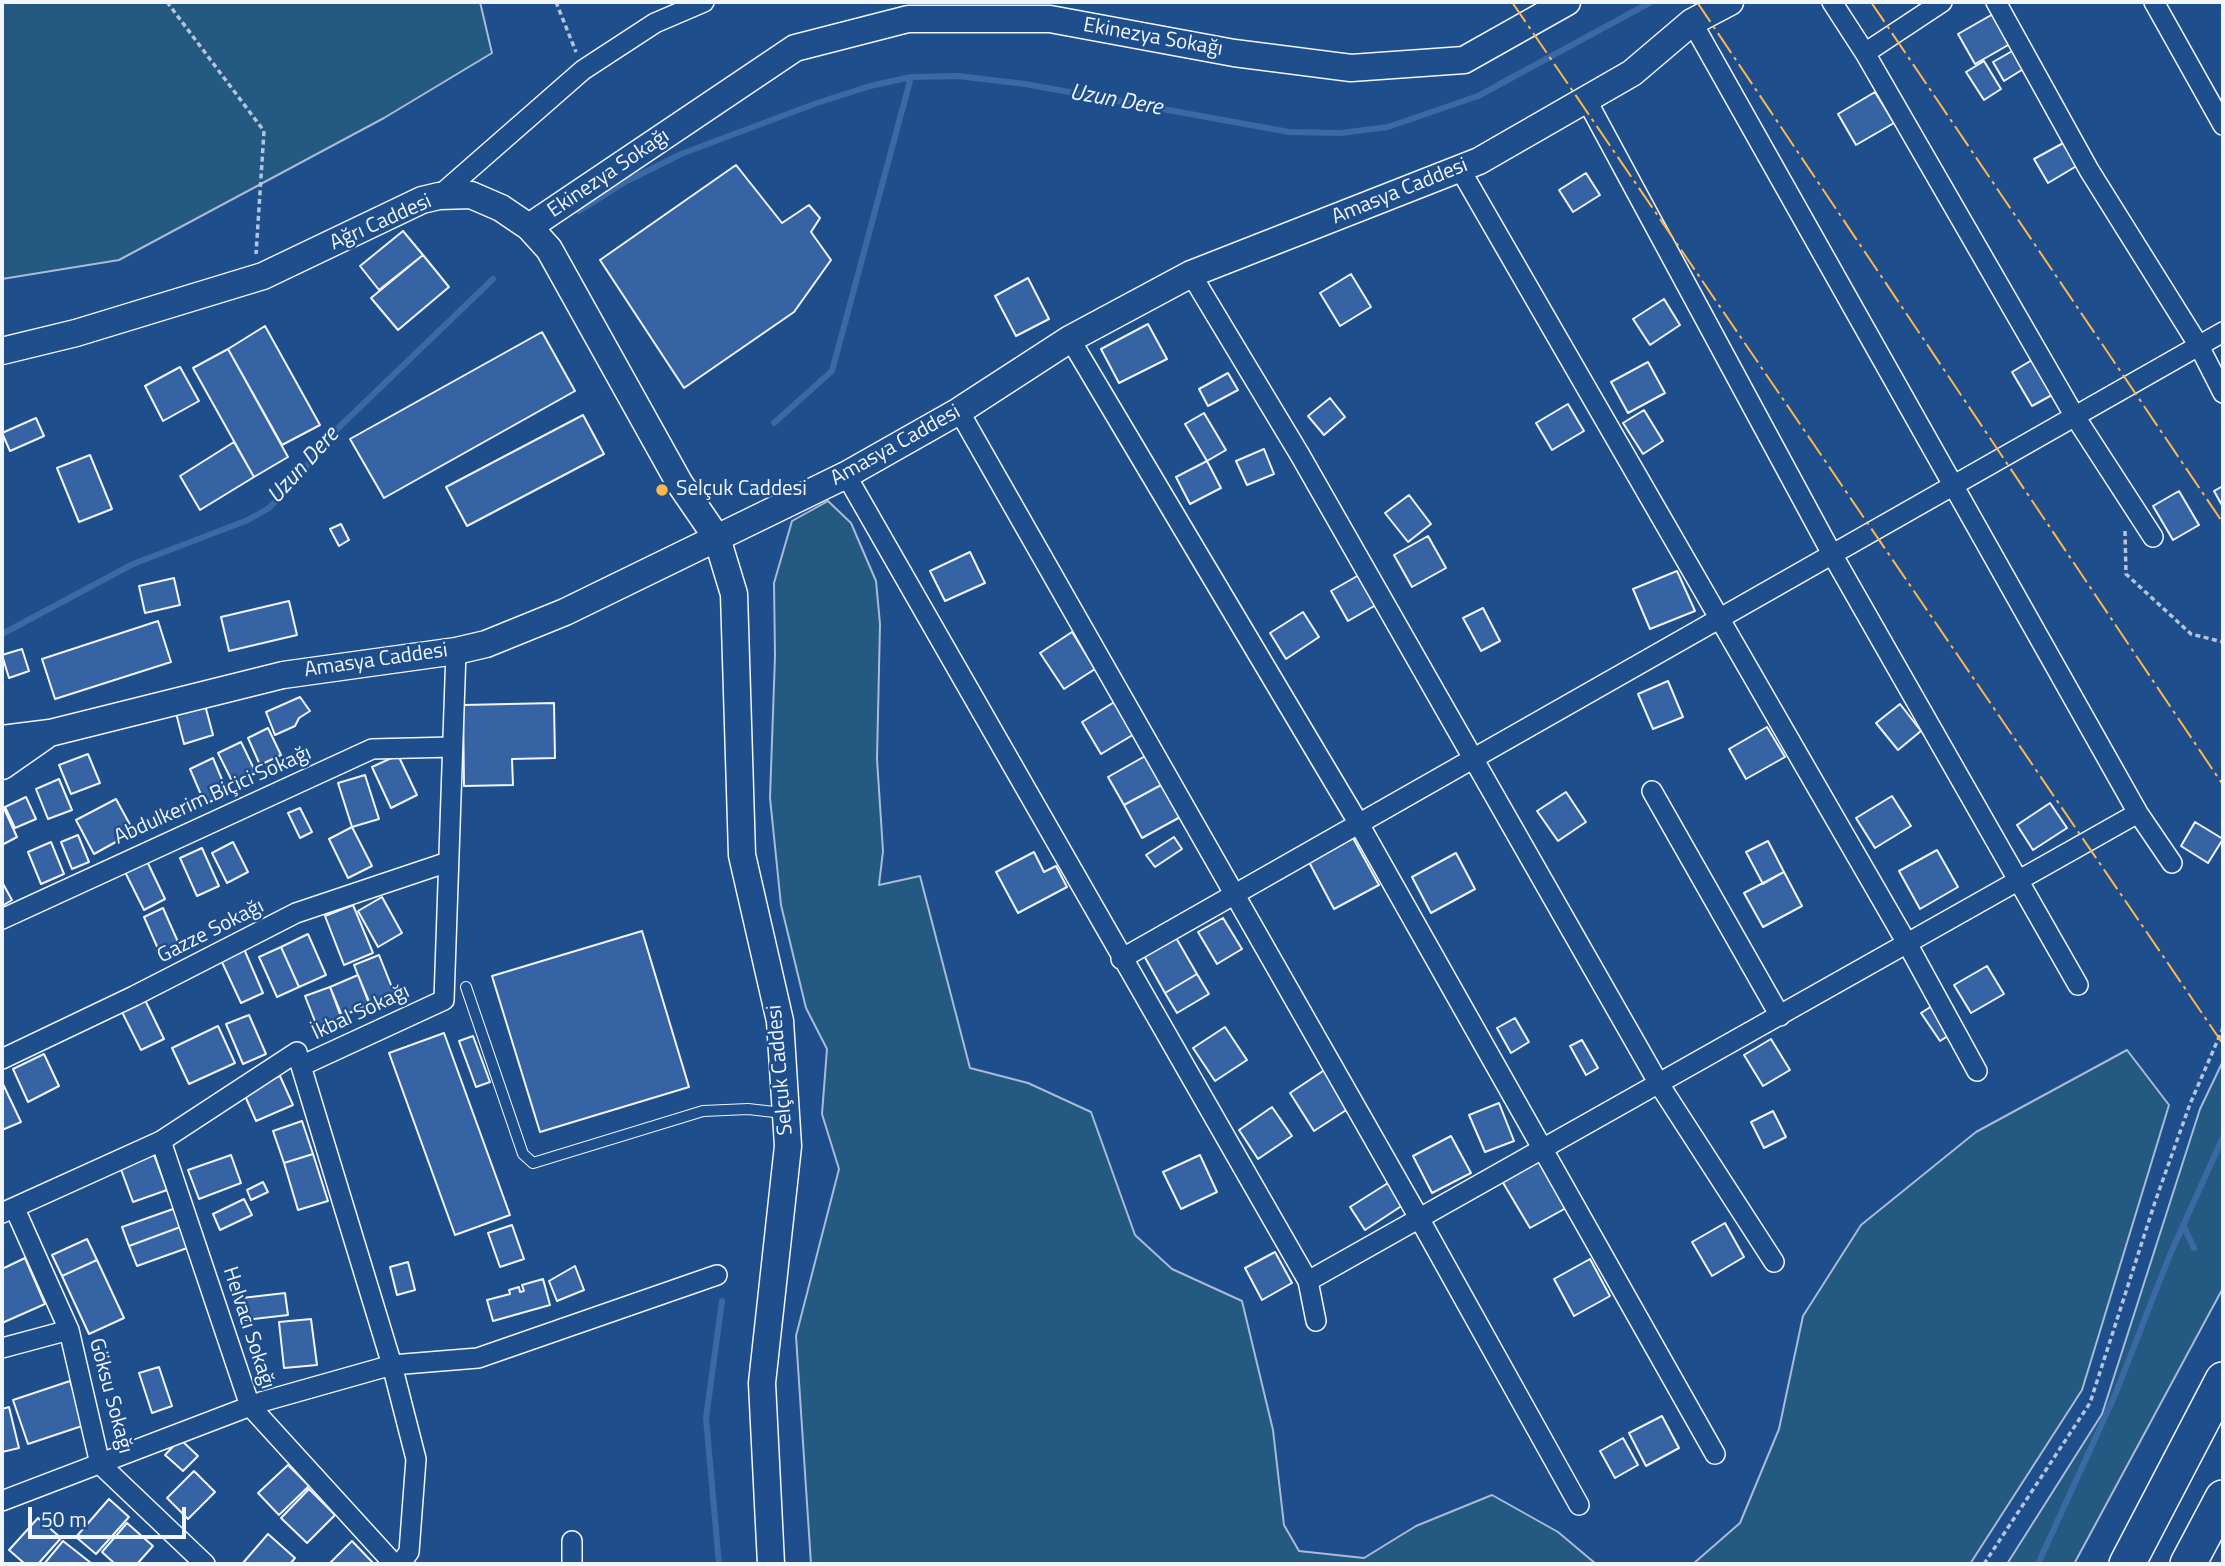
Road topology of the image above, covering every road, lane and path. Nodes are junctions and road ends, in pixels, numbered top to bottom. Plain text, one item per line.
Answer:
1 (167, 2) edge
2 (556, 2) edge
3 (704, 2) edge
4 (1567, 2) edge
5 (1730, 2) edge
6 (1832, 2) edge
7 (1942, 2) edge
8 (1996, 2) edge
9 (2154, 2) edge
10 (1692, 22) junction
11 (1865, 53) junction
12 (583, 70) junction
13 (1586, 99) junction
14 (2223, 125) edge
15 (1460, 169) junction
16 (439, 196) junction
17 (529, 228) junction
18 (256, 259) dead end
19 (1191, 274) junction
20 (2223, 332) edge
21 (1070, 339) junction
22 (2199, 346) junction
23 (2, 351) edge
24 (2223, 393) edge
25 (959, 411) junction
26 (2074, 415) junction
27 (846, 475) junction
28 (1955, 485) junction
29 (2125, 494) junction
30 (2153, 537) dead end
31 (717, 538) junction
32 (1832, 554) junction
33 (1720, 619) junction
34 (2223, 642) edge
35 (456, 650) junction
36 (50, 733) junction
37 (2, 739) edge
38 (452, 747) junction
39 (1475, 758) junction
40 (2, 766) edge
41 (1652, 791) dead end
42 (2138, 813) junction
43 (1359, 824) junction
44 (447, 862) junction
45 (2172, 863) dead end
46 (2021, 880) junction
47 (1234, 895) junction
48 (2, 919) edge
49 (1908, 945) junction
50 (1121, 959) junction
51 (2078, 985) dead end
52 (466, 987) dead end
53 (1780, 1016) junction
54 (2223, 1028) edge
55 (2, 1059) edge
56 (301, 1066) junction
57 (1977, 1071) dead end
58 (1660, 1084) junction
59 (786, 1113) junction
60 (161, 1140) junction
61 (1543, 1149) junction
62 (8, 1211) edge
63 (1419, 1218) junction
64 (1774, 1262) dead end
65 (717, 1275) dead end
66 (1308, 1281) junction
67 (1316, 1321) dead end
68 (69, 1331) junction
69 (2, 1348) edge
70 (392, 1365) junction
71 (2223, 1380) edge
72 (250, 1406) junction
73 (1715, 1454) dead end
74 (100, 1464) junction
75 (2223, 1498) edge
76 (2, 1502) edge
77 (1579, 1505) dead end
78 (572, 1542) dead end
79 (205, 1564) edge
80 (394, 1564) edge
81 (400, 1564) edge
82 (572, 1564) edge
83 (771, 1564) edge
84 (1984, 1564) edge
85 (2127, 1564) edge
86 (2188, 1564) edge

1 - 18 path
2 - 12 path
3 - 12 street
4 - 17 street, Ekinezya Sokağı
5 - 10 street, Amasya Caddesi
6 - 11 street
7 - 11 street
8 - 22 street
9 - 14 street
10 - 13 street, Amasya Caddesi
10 - 28 street
11 - 26 street
12 - 16 street
13 - 15 street, Amasya Caddesi
13 - 32 street
15 - 19 street, Amasya Caddesi
15 - 33 street
16 - 17 street, Ağrı Caddesi
16 - 23 street, Ağrı Caddesi
17 - 31 street, Ağrı Caddesi
19 - 21 street, Amasya Caddesi
19 - 39 street
20 - 22 street
21 - 25 street, Amasya Caddesi
21 - 43 street
22 - 24 street
22 - 26 street
25 - 27 street, Amasya Caddesi
25 - 47 street
26 - 28 street
26 - 29 street
27 - 31 street, Amasya Caddesi
27 - 50 street
28 - 32 street
28 - 42 street
29 - 30 street
29 - 34 path
31 - 35 street, Amasya Caddesi
31 - 59 street, Selçuk Caddesi
32 - 33 street
32 - 46 street
33 - 39 street
33 - 49 street
35 - 36 street, Amasya Caddesi
35 - 38 street, İkbal Sokağı
36 - 37 street, Amasya Caddesi
36 - 40 street
38 - 44 street, İkbal Sokağı
38 - 48 street, Abdulkerim Biçici Sokağı
39 - 43 street
39 - 58 street
41 - 53 street
42 - 45 street
42 - 46 street
43 - 47 street
43 - 61 street
44 - 55 street, Gazze Sokağı
44 - 56 street, İkbal Sokağı
46 - 49 street
46 - 51 street
47 - 50 street
47 - 63 street
49 - 53 street
49 - 57 street
50 - 66 street
52 - 59 lane
53 - 58 street
54 - 84 path
56 - 60 street, İkbal Sokağı
56 - 70 street
58 - 61 street
58 - 64 street
59 - 83 street, Selçuk Caddesi
60 - 62 street, İkbal Sokağı
60 - 72 street, Helvacı Sokağı
61 - 63 street
61 - 73 street
62 - 68 street, Göksu Sokağı
63 - 66 street
63 - 77 street
65 - 70 street
66 - 67 street
68 - 69 street
68 - 74 street, Göksu Sokağı
70 - 72 street
70 - 81 street
71 - 85 highway
72 - 74 street
72 - 80 street, Helvacı Sokağı
74 - 76 street
74 - 79 street, Göksu Sokağı
75 - 86 highway
78 - 82 street

